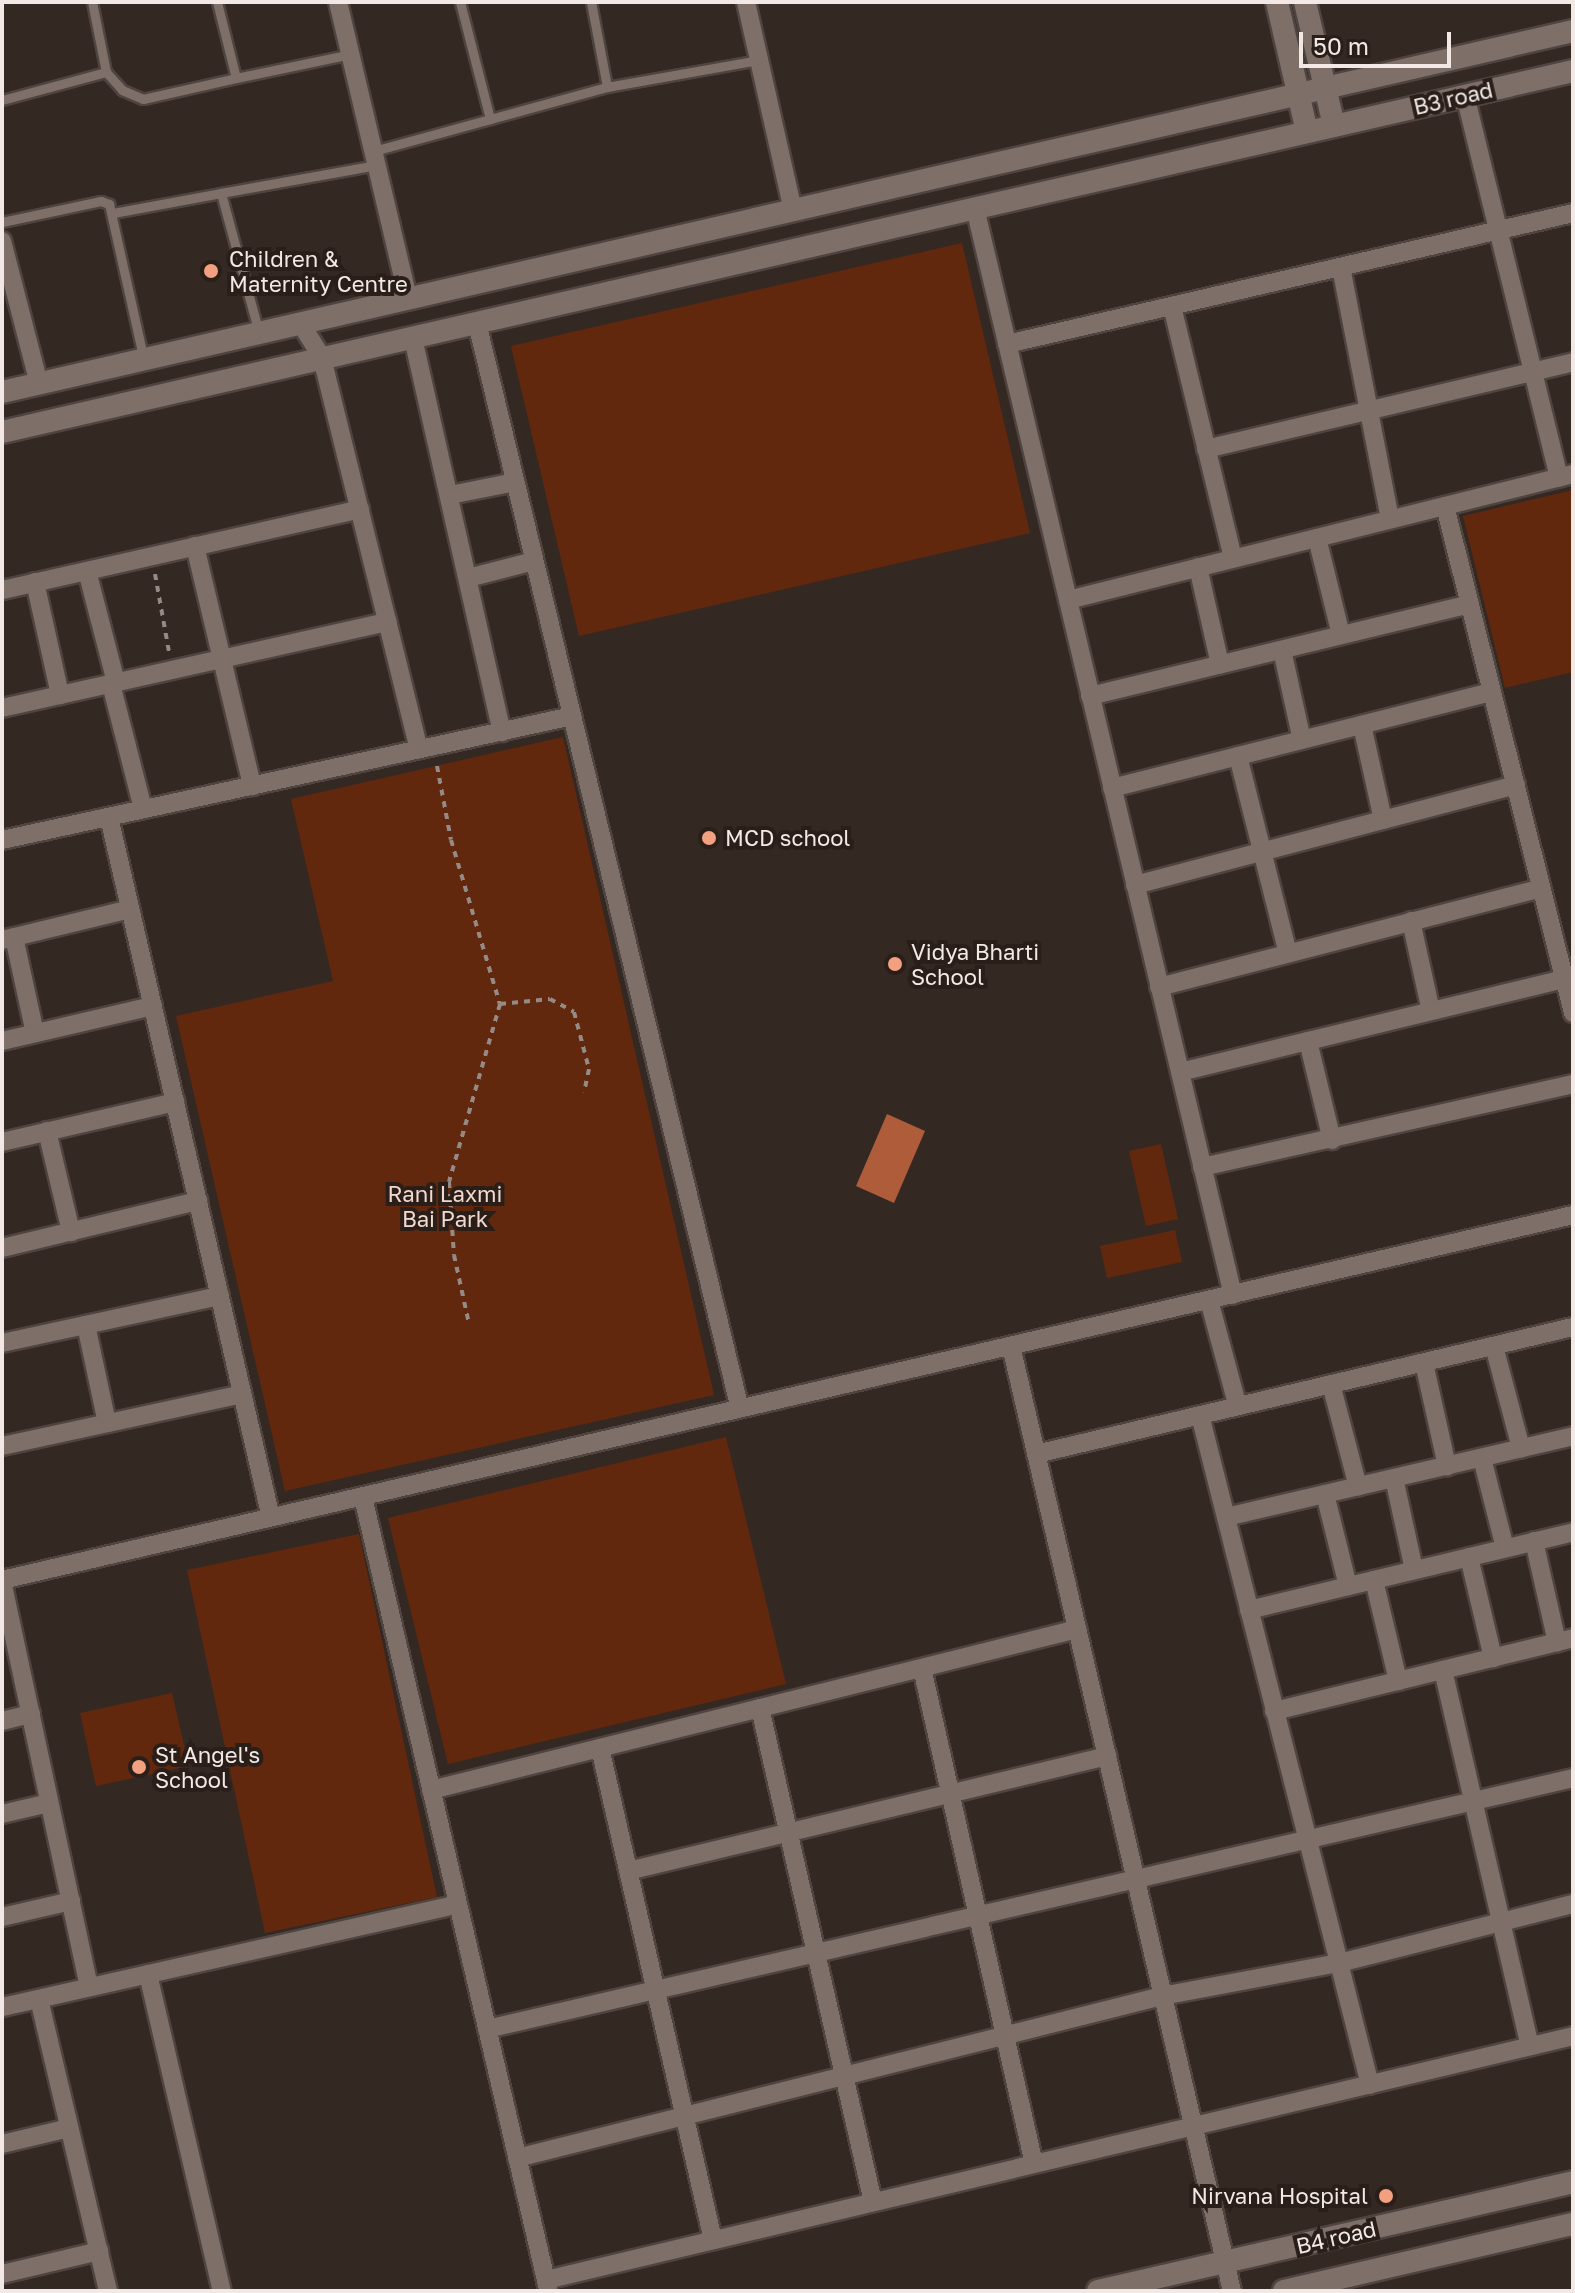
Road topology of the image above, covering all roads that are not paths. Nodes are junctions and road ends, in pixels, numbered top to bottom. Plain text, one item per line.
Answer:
1 (92, 2) edge
2 (217, 2) edge
3 (339, 2) edge
4 (460, 2) edge
5 (591, 2) edge
6 (746, 2) edge
7 (1277, 2) edge
8 (1305, 2) edge
9 (1573, 31) edge
10 (352, 54) junction
11 (758, 60) junction
12 (1573, 71) edge
13 (106, 72) junction
14 (236, 78) junction
15 (607, 87) junction
16 (1325, 88) junction
17 (1298, 94) junction
18 (1465, 95) junction
19 (2, 100) edge
20 (490, 119) junction
21 (1334, 126) junction
22 (1307, 132) junction
23 (376, 158) junction
24 (221, 193) junction
25 (975, 208) junction
26 (793, 210) junction
27 (113, 213) junction
28 (1573, 213) edge
29 (2, 222) edge
30 (1499, 230) junction
31 (2, 241) edge
32 (1341, 267) junction
33 (408, 299) junction
34 (1172, 306) junction
35 (477, 323) junction
36 (301, 324) junction
37 (259, 333) junction
38 (413, 338) junction
39 (1007, 344) junction
40 (322, 358) junction
41 (144, 360) junction
42 (1573, 362) edge
43 (1533, 372) junction
44 (39, 384) junction
45 (2, 392) edge
46 (1370, 412) junction
47 (2, 432) edge
48 (1206, 449) junction
49 (1566, 476) edge
50 (515, 482) junction
51 (450, 495) junction
52 (1445, 506) junction
53 (360, 509) junction
54 (1390, 519) junction
55 (1317, 538) junction
56 (195, 546) junction
57 (1233, 558) junction
58 (534, 561) junction
59 (1198, 567) junction
60 (87, 571) junction
61 (468, 578) junction
62 (35, 582) junction
63 (2, 590) edge
64 (1068, 600) junction
65 (1470, 604) junction
66 (388, 622) junction
67 (1341, 635) junction
68 (1282, 650) junction
69 (222, 659) junction
70 (1220, 665) junction
71 (114, 683) junction
72 (1492, 692) junction
73 (60, 695) junction
74 (1090, 696) junction
75 (2, 708) edge
76 (572, 716) junction
77 (1362, 725) junction
78 (502, 732) junction
79 (1302, 740) junction
80 (419, 749) junction
81 (1238, 756) junction
82 (1516, 785) junction
83 (252, 786) junction
84 (1112, 788) junction
85 (143, 809) junction
86 (109, 817) junction
87 (1383, 820) junction
88 (2, 840) edge
89 (1263, 852) junction
90 (1135, 885) junction
91 (1541, 888) junction
92 (130, 909) junction
93 (1411, 921) junction
94 (8, 938) edge
95 (1288, 953) junction
96 (1564, 979) junction
97 (1159, 987) junction
98 (153, 1006) junction
99 (1431, 1011) junction
100 (1573, 1013) edge
101 (35, 1033) junction
102 (2, 1041) edge
103 (1308, 1041) junction
104 (1180, 1072) junction
105 (1573, 1084) edge
106 (175, 1102) junction
107 (47, 1131) junction
108 (1332, 1140) junction
109 (2, 1142) edge
110 (1202, 1167) junction
111 (198, 1201) junction
112 (1573, 1215) edge
113 (71, 1232) junction
114 (2, 1248) edge
115 (1233, 1295) junction
116 (220, 1296) junction
117 (1209, 1300) junction
118 (86, 1325) junction
119 (1573, 1327) edge
120 (2, 1343) edge
121 (1011, 1346) junction
122 (1494, 1346) junction
123 (1424, 1363) junction
124 (1331, 1384) junction
125 (242, 1394) junction
126 (1237, 1404) junction
127 (740, 1409) junction
128 (1200, 1415) junction
129 (107, 1423) junction
130 (1573, 1436) edge
131 (2, 1446) edge
132 (1521, 1448) junction
133 (1036, 1454) junction
134 (1482, 1458) junction
135 (1447, 1466) junction
136 (1394, 1478) junction
137 (1358, 1487) junction
138 (1325, 1494) junction
139 (363, 1497) junction
140 (1226, 1517) junction
141 (271, 1518) junction
142 (1573, 1532) edge
143 (1534, 1541) junction
144 (1505, 1548) junction
145 (1469, 1557) junction
146 (1414, 1570) junction
147 (2, 1580) edge
148 (1374, 1580) junction
149 (1348, 1586) junction
150 (1249, 1610) junction
151 (1077, 1629) junction
152 (1565, 1640) edge
153 (1493, 1658) junction
154 (922, 1668) junction
155 (1443, 1670) junction
156 (1398, 1681) junction
157 (760, 1708) junction
158 (1274, 1711) junction
159 (31, 1714) junction
160 (2, 1721) edge
161 (600, 1748) junction
162 (1107, 1756) junction
163 (1573, 1778) edge
164 (431, 1790) junction
165 (950, 1794) junction
166 (1472, 1799) junction
167 (49, 1803) junction
168 (2, 1814) edge
169 (789, 1832) junction
170 (1307, 1842) junction
171 (628, 1871) junction
172 (1136, 1881) junction
173 (71, 1901) junction
174 (458, 1904) junction
175 (1573, 1904) edge
176 (2, 1917) edge
177 (978, 1917) junction
178 (1501, 1919) junction
179 (816, 1954) junction
180 (1339, 1963) junction
181 (148, 1974) junction
182 (89, 1987) junction
183 (656, 1990) junction
184 (1162, 1996) junction
185 (39, 1999) junction
186 (2, 2007) edge
187 (487, 2029) junction
188 (1005, 2035) junction
189 (1573, 2036) edge
190 (1530, 2046) junction
191 (845, 2079) junction
192 (1370, 2085) junction
193 (685, 2117) junction
194 (1194, 2127) junction
195 (69, 2128) junction
196 (2, 2144) edge
197 (517, 2158) junction
198 (1034, 2164) junction
199 (1573, 2182) edge
200 (873, 2202) junction
201 (1573, 2224) edge
202 (713, 2240) junction
203 (99, 2251) junction
204 (1225, 2262) junction
205 (2, 2274) edge
206 (547, 2285) edge
207 (1337, 2285) edge
208 (108, 2291) edge
209 (222, 2291) edge
210 (1098, 2291) edge
211 (1232, 2291) edge
212 (1284, 2291) edge

1 - 13 lane
2 - 14 lane
3 - 10 street
4 - 20 lane
5 - 15 lane
6 - 11 street
7 - 17 street
8 - 16 street
9 - 16 street, B3 road
10 - 14 lane
10 - 23 street
11 - 15 lane
11 - 26 street
12 - 18 street, B3 road
13 - 14 lane
13 - 19 lane
15 - 20 lane
16 - 17 street, B3 road
16 - 21 street
17 - 22 street
17 - 26 street, B3 road
18 - 21 street, B3 road
18 - 30 street
20 - 23 lane
21 - 22 street, B3 road
22 - 25 street, B3 road
23 - 24 lane
23 - 33 street
24 - 27 lane
24 - 37 lane
25 - 35 street, B3 road
25 - 39 street
26 - 33 street, B3 road
27 - 29 lane
27 - 41 lane
28 - 30 street
30 - 32 street
30 - 43 street
31 - 44 street
32 - 34 street
32 - 46 street
33 - 36 street, B3 road
34 - 39 street
34 - 48 street
35 - 38 street, B3 road
35 - 50 street
36 - 37 street, B3 road
36 - 40 street
37 - 41 street, B3 road
38 - 40 street, B3 road
38 - 51 street
39 - 64 street
40 - 47 street, B3 road
40 - 53 street
41 - 44 street, B3 road
42 - 43 street
43 - 46 street
43 - 49 street
44 - 45 street, B3 road
46 - 48 street
46 - 54 street
48 - 57 street
49 - 52 street
50 - 51 street
50 - 58 street
51 - 61 street
52 - 54 street
52 - 65 street
53 - 56 street
53 - 66 street
54 - 55 street
55 - 57 street
55 - 67 street
56 - 60 street
56 - 69 street
57 - 59 street
58 - 61 street
58 - 76 street
59 - 64 street
59 - 70 street
60 - 62 street
60 - 71 street
61 - 78 street
62 - 63 street
62 - 73 street
64 - 74 street
65 - 67 street
65 - 72 street
66 - 69 street
66 - 80 street
67 - 68 street
68 - 70 street
68 - 79 street
69 - 71 street
69 - 83 street
70 - 74 street
71 - 73 street
71 - 85 street
72 - 77 street
72 - 82 street
73 - 75 street
74 - 84 street
76 - 78 street
76 - 127 street
77 - 79 street
77 - 87 street
78 - 80 street
79 - 81 street
80 - 83 street
81 - 84 street
81 - 89 street
82 - 87 street
82 - 91 street
83 - 85 street
84 - 90 street
85 - 86 street
86 - 88 street
86 - 92 street
87 - 89 street
89 - 90 street
89 - 95 street
90 - 97 street
91 - 93 street
91 - 96 street
92 - 94 street
92 - 98 street
93 - 95 street
93 - 99 street
94 - 101 street
95 - 97 street
96 - 99 street
96 - 100 street
97 - 104 street
98 - 101 street
98 - 106 street
99 - 103 street
101 - 102 street
103 - 104 street
103 - 108 street
104 - 110 street
105 - 108 street
106 - 107 street
106 - 111 street
107 - 109 street
107 - 113 street
108 - 110 street
110 - 115 street
111 - 113 street
111 - 116 street
112 - 115 street
113 - 114 street
115 - 117 street
116 - 118 street
116 - 125 street
117 - 121 street
117 - 126 street
118 - 120 street
118 - 129 street
119 - 122 street
121 - 127 street
121 - 133 street
122 - 123 street
122 - 132 street
123 - 124 street
123 - 135 street
124 - 126 street
124 - 137 street
125 - 129 street
125 - 141 street
126 - 128 street
127 - 139 street
128 - 133 street
128 - 140 street
129 - 131 street
130 - 132 street
132 - 134 street
133 - 151 street
134 - 135 street
134 - 144 street
135 - 136 street
136 - 137 street
136 - 146 street
137 - 138 street
138 - 140 street
138 - 149 street
139 - 141 street
139 - 164 street
140 - 150 street
141 - 147 street
142 - 143 street
143 - 144 street
143 - 152 street
144 - 145 street
145 - 146 street
145 - 153 street
146 - 148 street
147 - 159 street
148 - 149 street
148 - 156 street
149 - 150 street
150 - 158 street
151 - 154 street
151 - 162 street
152 - 153 street
153 - 155 street
154 - 157 street
154 - 165 street
155 - 156 street
155 - 166 street
156 - 158 street
157 - 161 street
157 - 169 street
158 - 170 street
159 - 160 street
159 - 167 street
161 - 164 street
161 - 171 street
162 - 165 street
162 - 172 street
163 - 166 street
164 - 174 street
165 - 169 street
165 - 177 street
166 - 170 street
166 - 178 street
167 - 168 street
167 - 173 street
169 - 171 street
169 - 179 street
170 - 172 street
170 - 180 street
171 - 183 street
172 - 177 street
172 - 184 street
173 - 176 street
173 - 182 street
174 - 181 street
174 - 187 street
175 - 178 street
177 - 179 street
177 - 188 street
178 - 180 street
178 - 190 street
179 - 183 street
179 - 191 street
180 - 184 street
180 - 192 street
181 - 182 street
181 - 209 street
182 - 185 street
183 - 187 street
183 - 193 street
184 - 188 street
184 - 194 street
185 - 186 street
185 - 195 street
187 - 197 street
188 - 191 street
188 - 198 street
189 - 190 street
190 - 192 street
191 - 193 street
191 - 200 street
192 - 194 street
193 - 197 street
193 - 202 street
194 - 198 street
194 - 204 street
195 - 196 street
195 - 203 street
197 - 206 street
198 - 200 street
199 - 204 street, B4 road
200 - 202 street
201 - 207 street, B4 road
202 - 206 street
203 - 205 street
203 - 208 street
204 - 210 street, B4 road
204 - 211 street
207 - 212 street, B4 road

